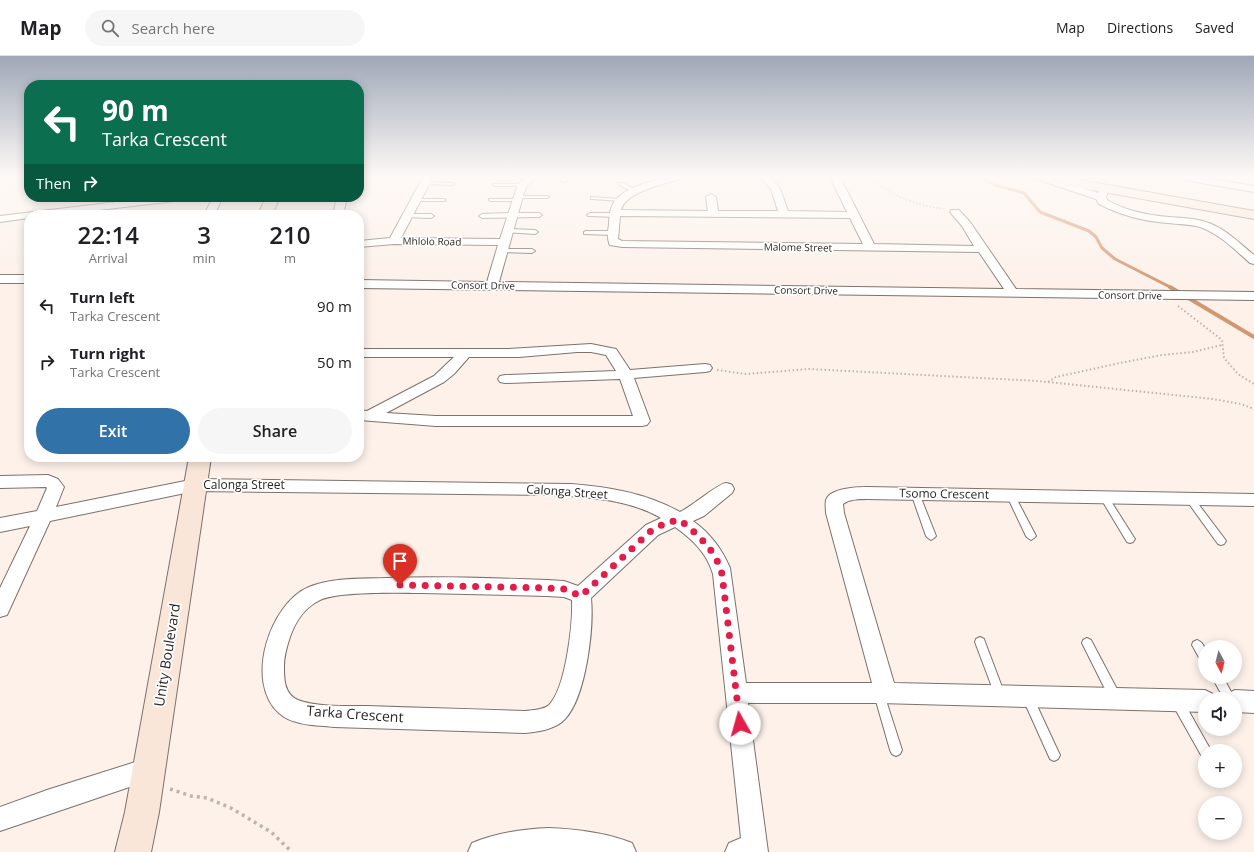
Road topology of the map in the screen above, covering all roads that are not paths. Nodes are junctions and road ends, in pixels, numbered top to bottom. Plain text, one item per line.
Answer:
1 (612, 214) edge
2 (616, 214) edge
3 (794, 214) edge
4 (957, 214) edge
5 (1137, 214) edge
6 (539, 215) dead end
7 (590, 215) dead end
8 (853, 215) joint
9 (24, 216) edge
10 (407, 216) joint
11 (431, 216) dead end
12 (482, 216) dead end
13 (513, 216) junction
14 (0, 219) edge
15 (508, 231) junction
16 (535, 232) dead end
17 (586, 233) dead end
18 (614, 238) junction
19 (394, 241) junction
20 (364, 244) edge
21 (504, 247) junction
22 (870, 248) junction
23 (982, 250) junction
24 (532, 251) dead end
25 (1249, 253) edge
26 (1254, 261) edge
27 (0, 279) edge
28 (24, 280) edge
29 (364, 284) edge
30 (492, 285) junction
31 (1013, 293) junction
32 (1254, 296) edge
33 (531, 352) junction
34 (364, 353) edge
35 (465, 353) junction
36 (705, 368) road end
37 (624, 375) junction
38 (533, 378) junction
39 (505, 380) dead end
40 (364, 415) edge
41 (199, 462) edge
42 (0, 482) edge
43 (195, 485) junction
44 (726, 489) dead end
45 (915, 494) junction
46 (1011, 496) junction
47 (1104, 497) junction
48 (1190, 499) junction
49 (1254, 500) edge
50 (44, 515) junction
51 (680, 520) junction
52 (0, 525) edge
53 (931, 536) dead end
54 (1031, 536) dead end
55 (1130, 539) dead end
56 (1222, 541) dead end
57 (581, 596) junction
58 (0, 609) edge
59 (980, 642) dead end
60 (1087, 643) dead end
61 (737, 693) junction
62 (882, 693) junction
63 (1000, 696) junction
64 (1027, 696) junction
65 (1115, 699) junction
66 (1176, 700) junction
67 (1198, 701) edge
68 (1242, 702) edge
69 (1254, 702) edge
70 (1201, 744) edge
71 (896, 750) dead end
72 (1054, 755) dead end
73 (147, 777) junction
74 (0, 819) edge
75 (749, 850) edge
76 (133, 852) edge
77 (481, 852) edge
78 (623, 852) edge

1 - 7 lane
2 - 18 street
3 - 8 street
4 - 23 street
5 - 25 street
6 - 13 lane
8 - 22 street
9 - 14 street
10 - 11 lane
10 - 19 street
12 - 13 lane
13 - 15 street
15 - 16 lane
15 - 21 street
17 - 18 lane
18 - 22 street, Malome Street
19 - 20 street, Mhlolo Road
19 - 21 street, Mhlolo Road
21 - 24 lane
21 - 30 street
22 - 23 street, Malome Street
23 - 31 street
25 - 26 street
27 - 28 street
29 - 30 street, Consort Drive
30 - 31 street, Consort Drive
31 - 32 street, Consort Drive
33 - 35 street
33 - 37 street
33 - 38 street
34 - 35 street
35 - 40 street
36 - 37 street
37 - 38 street
37 - 40 street
38 - 39 street
41 - 43 street, Unity Boulevard
42 - 50 street
43 - 50 street, Calonga Street
43 - 51 street, Calonga Street
43 - 73 street, Unity Boulevard
44 - 51 street
45 - 46 street, Tsomo Crescent
45 - 53 lane
45 - 62 street, Tsomo Crescent
46 - 47 street, Tsomo Crescent
46 - 54 lane
47 - 48 street, Tsomo Crescent
47 - 55 lane
48 - 49 street, Tsomo Crescent
48 - 56 lane
50 - 52 street, Calonga Street
50 - 58 street
51 - 57 street
51 - 61 street, Calonga Street
57 - 57 street, Tarka Crescent
59 - 63 lane
60 - 65 lane
61 - 62 street
61 - 75 street, Calonga Street
62 - 63 street
62 - 71 lane
63 - 64 street
64 - 65 street
64 - 72 lane
65 - 66 street
66 - 67 street
66 - 70 lane
68 - 69 street
73 - 74 street
73 - 76 street, Unity Boulevard
77 - 78 street

